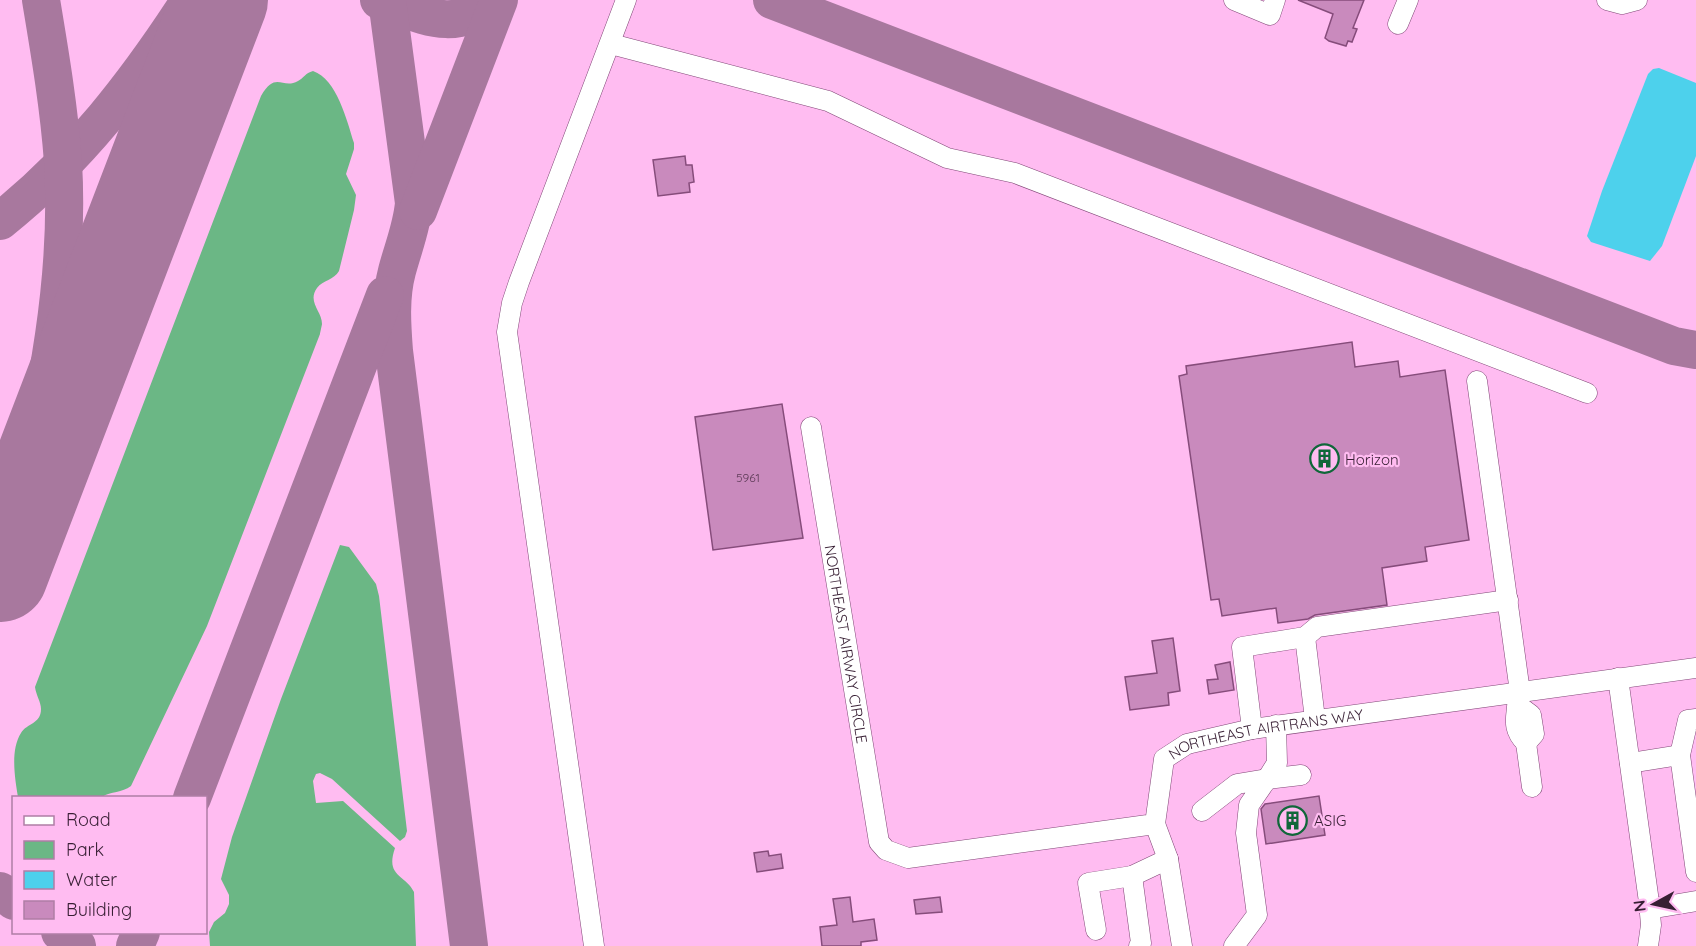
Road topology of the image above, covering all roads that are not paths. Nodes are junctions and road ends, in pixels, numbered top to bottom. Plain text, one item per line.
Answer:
1 (626, 0) edge
2 (1234, 0) edge
3 (1275, 0) edge
4 (1407, 0) edge
5 (1637, 0) edge
6 (1609, 1) edge
7 (1398, 24) dead end
8 (611, 44) junction
9 (1477, 381) dead end
10 (1587, 393) dead end
11 (811, 427) dead end
12 (1508, 600) junction
13 (1305, 637) junction
14 (1696, 668) edge
15 (1618, 678) junction
16 (1519, 697) junction
17 (1315, 719) junction
18 (1696, 719) edge
19 (1276, 725) junction
20 (1252, 729) junction
21 (1680, 755) junction
22 (1630, 763) junction
23 (1301, 775) dead end
24 (1267, 779) junction
25 (1532, 787) dead end
26 (1202, 811) dead end
27 (1155, 824) junction
28 (1168, 859) junction
29 (1696, 872) edge
30 (1132, 876) junction
31 (1696, 901) edge
32 (1649, 909) junction
33 (1096, 930) dead end
34 (594, 946) edge
35 (1139, 946) edge
36 (1182, 946) edge
37 (1234, 946) edge
38 (1648, 946) edge

1 - 8 street
2 - 3 street
4 - 7 street
5 - 6 street
8 - 10 street
8 - 34 street
9 - 12 street
11 - 27 street, NORTHEAST AIRWAY CIRCLE
12 - 13 street
12 - 16 street
13 - 17 street
13 - 20 street
14 - 15 street, NORTHEAST AIRTRANS WAY
15 - 16 street, NORTHEAST AIRTRANS WAY
15 - 22 street
16 - 17 street, NORTHEAST AIRTRANS WAY
16 - 25 street
17 - 19 street, NORTHEAST AIRTRANS WAY
18 - 21 street
19 - 20 street, NORTHEAST AIRTRANS WAY
19 - 24 street
20 - 27 street, NORTHEAST AIRTRANS WAY
21 - 22 street
21 - 29 street
22 - 32 street
23 - 24 street
24 - 26 street
24 - 37 street
27 - 28 street
28 - 30 street
28 - 36 street
30 - 33 street
30 - 35 street
31 - 32 street
32 - 38 street

